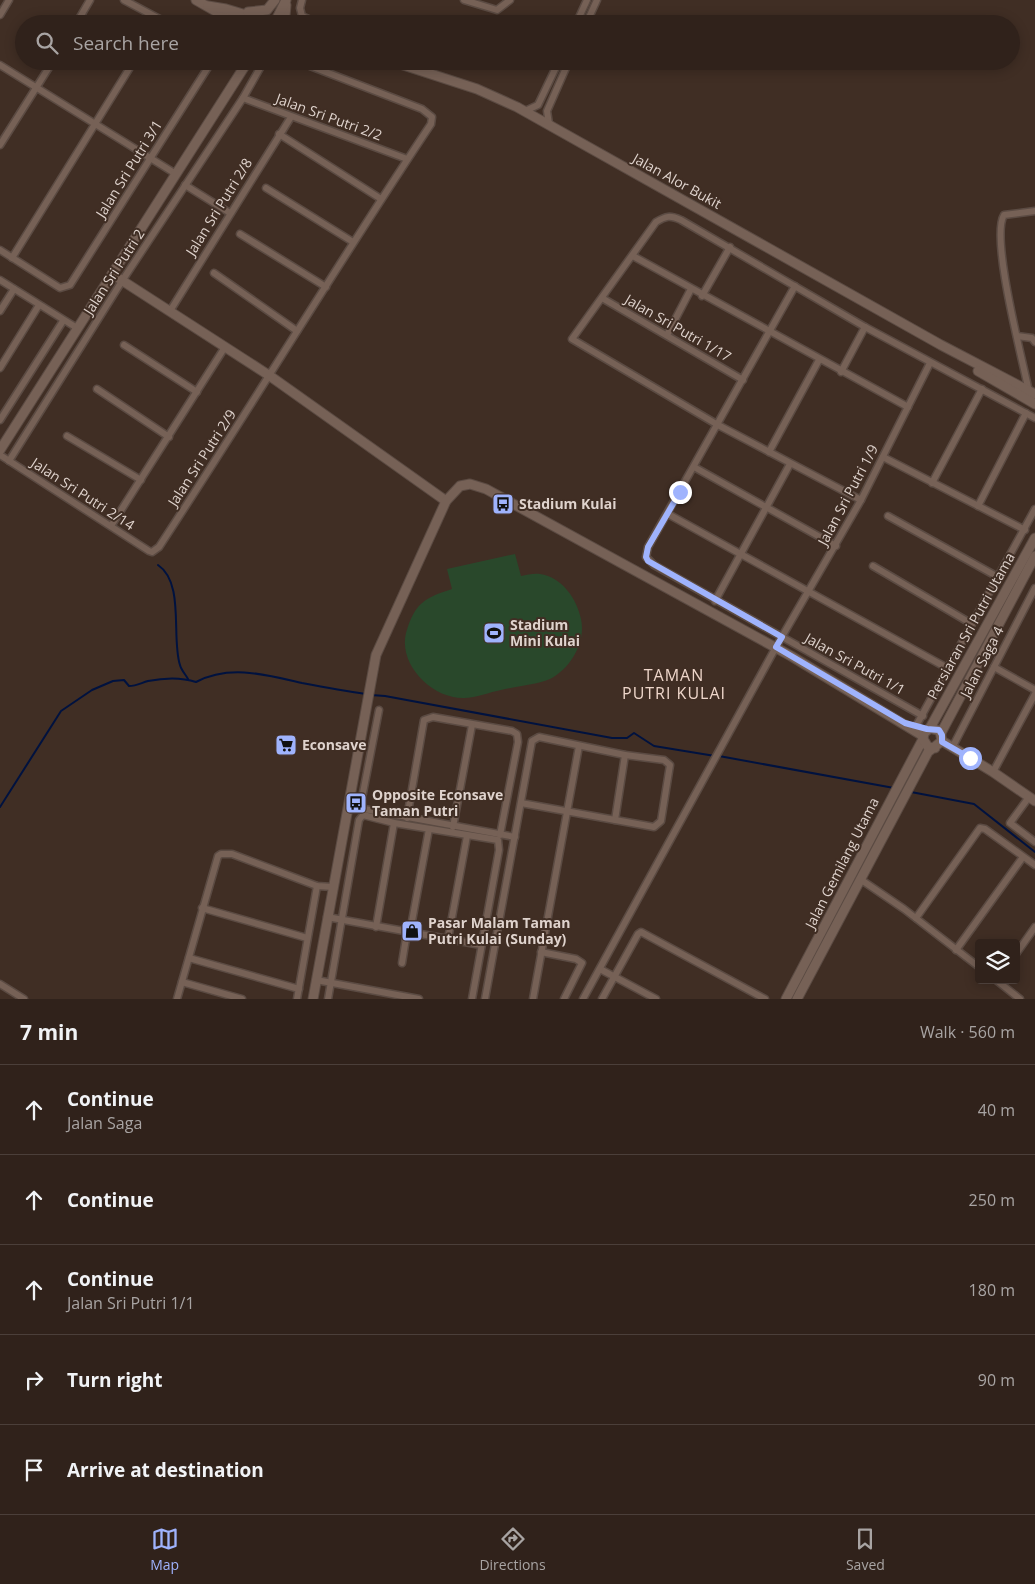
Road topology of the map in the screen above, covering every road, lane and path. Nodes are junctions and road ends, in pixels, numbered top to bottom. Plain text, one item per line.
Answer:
1 (9, 0) edge
2 (90, 0) edge
3 (124, 0) edge
4 (196, 0) edge
5 (276, 0) edge
6 (286, 0) edge
7 (302, 0) edge
8 (464, 0) edge
9 (510, 0) edge
10 (587, 0) edge
11 (597, 0) edge
12 (208, 6) junction
13 (226, 9) junction
14 (0, 15) edge
15 (81, 15) edge
16 (148, 15) edge
17 (227, 15) edge
18 (246, 15) edge
19 (273, 15) edge
20 (277, 15) edge
21 (285, 15) edge
22 (302, 15) edge
23 (580, 15) edge
24 (590, 15) edge
25 (0, 65) edge
26 (46, 70) edge
27 (128, 70) edge
28 (206, 70) edge
29 (242, 70) edge
30 (259, 70) edge
31 (320, 70) edge
32 (417, 70) edge
33 (555, 70) edge
34 (565, 70) edge
35 (36, 87) junction
36 (243, 98) junction
37 (525, 111) junction
38 (291, 117) junction
39 (94, 124) junction
40 (548, 124) junction
41 (279, 134) junction
42 (0, 145) edge
43 (150, 158) junction
44 (407, 159) junction
45 (176, 174) junction
46 (185, 185) junction
47 (266, 188) dead end
48 (381, 198) junction
49 (1035, 211) edge
50 (230, 213) junction
51 (240, 234) dead end
52 (353, 242) junction
53 (730, 247) junction
54 (0, 250) edge
55 (633, 256) junction
56 (12, 258) junction
57 (214, 273) dead end
58 (112, 274) junction
59 (0, 280) edge
60 (122, 281) junction
61 (795, 286) junction
62 (326, 287) junction
63 (14, 289) junction
64 (691, 289) junction
65 (702, 296) junction
66 (602, 298) junction
67 (39, 305) junction
68 (0, 311) edge
69 (170, 311) junction
70 (63, 320) junction
71 (865, 327) junction
72 (76, 328) junction
73 (297, 331) junction
74 (769, 332) junction
75 (667, 335) junction
76 (1017, 336) junction
77 (1035, 342) edge
78 (124, 345) dead end
79 (225, 347) junction
80 (819, 360) junction
81 (930, 362) junction
82 (0, 368) edge
83 (841, 372) junction
84 (270, 376) junction
85 (743, 380) junction
86 (97, 389) dead end
87 (982, 389) junction
88 (197, 392) junction
89 (1032, 398) edge
90 (908, 407) junction
91 (1026, 413) junction
92 (1035, 418) edge
93 (0, 420) edge
94 (718, 425) junction
95 (67, 436) dead end
96 (169, 437) junction
97 (0, 450) edge
98 (769, 452) junction
99 (0, 455) edge
100 (883, 457) junction
101 (9, 461) junction
102 (790, 464) junction
103 (694, 467) junction
104 (141, 480) junction
105 (932, 482) junction
106 (861, 500) junction
107 (446, 501) junction
108 (978, 506) junction
109 (766, 508) junction
110 (1035, 509) edge
111 (668, 514) junction
112 (888, 516) dead end
113 (111, 526) junction
114 (1025, 530) junction
115 (1035, 538) edge
116 (836, 546) junction
117 (152, 552) joint
118 (740, 554) junction
119 (1035, 556) edge
120 (873, 566) dead end
121 (998, 577) junction
122 (1035, 588) edge
123 (808, 590) junction
124 (1032, 598) edge
125 (715, 601) junction
126 (972, 624) junction
127 (782, 637) junction
128 (776, 647) junction
129 (994, 668) junction
130 (948, 670) junction
131 (1035, 690) edge
132 (1035, 694) edge
133 (378, 710) dead end
134 (923, 716) junction
135 (905, 723) junction
136 (472, 724) junction
137 (916, 726) junction
138 (926, 733) junction
139 (939, 741) junction
140 (579, 746) junction
141 (952, 748) junction
142 (625, 755) junction
143 (993, 772) junction
144 (1032, 799) edge
145 (521, 803) junction
146 (567, 812) junction
147 (407, 818) junction
148 (615, 820) junction
149 (394, 823) junction
150 (453, 827) junction
151 (429, 829) junction
152 (467, 836) junction
153 (515, 837) junction
154 (499, 838) junction
155 (1035, 842) edge
156 (1023, 857) junction
157 (1035, 865) edge
158 (860, 879) junction
159 (317, 886) junction
160 (333, 887) junction
161 (202, 908) junction
162 (327, 917) junction
163 (916, 918) junction
164 (342, 919) junction
165 (376, 926) junction
166 (1035, 927) edge
167 (408, 932) junction
168 (307, 938) junction
169 (448, 939) junction
170 (481, 945) junction
171 (1020, 948) edge
172 (956, 950) junction
173 (541, 952) junction
174 (189, 958) junction
175 (402, 963) dead end
176 (975, 964) edge
177 (600, 969) junction
178 (614, 977) junction
179 (316, 980) junction
180 (182, 982) junction
181 (330, 982) junction
182 (0, 984) edge
183 (1002, 984) edge
184 (299, 989) junction
185 (24, 999) edge
186 (178, 999) edge
187 (242, 999) edge
188 (297, 999) edge
189 (313, 999) edge
190 (328, 999) edge
191 (419, 999) edge
192 (472, 999) edge
193 (485, 999) edge
194 (533, 999) edge
195 (564, 999) edge
196 (583, 999) edge
197 (602, 999) edge
198 (656, 999) edge
199 (765, 999) edge
200 (786, 999) edge
201 (797, 999) edge
202 (1020, 999) edge

1 - 14 street
2 - 15 street
3 - 16 street
4 - 12 street
5 - 13 street
5 - 19 street
6 - 20 street
6 - 21 street
7 - 22 street
8 - 9 street
10 - 23 street
11 - 24 street
12 - 13 street
12 - 17 street
13 - 18 street
25 - 35 street
26 - 35 street
27 - 39 street
28 - 43 street, Jalan Sri Putri 3/1
29 - 45 street
30 - 36 street, Jalan Sri Putri 2
31 - 44 street, Jalan Sri Putri 2/9
32 - 37 street, Jalan Alor Bukit
33 - 37 street
34 - 40 street
35 - 39 street
35 - 42 street
36 - 38 street, Jalan Sri Putri 2/2
36 - 46 street, Jalan Sri Putri 2
37 - 40 street, Jalan Alor Bukit
38 - 41 street, Jalan Sri Putri 2/8
38 - 44 street, Jalan Sri Putri 2/2
39 - 43 street
39 - 56 street
40 - 89 street, Jalan Alor Bukit
41 - 48 street
41 - 50 street, Jalan Sri Putri 2/8
43 - 45 street
43 - 56 street, Jalan Sri Putri 3/1
44 - 48 street, Jalan Sri Putri 2/9
45 - 58 street
46 - 50 street
46 - 60 street, Jalan Sri Putri 2
47 - 52 street
48 - 52 street, Jalan Sri Putri 2/9
49 - 76 street
50 - 69 street, Jalan Sri Putri 2/8
51 - 62 street
52 - 62 street, Jalan Sri Putri 2/9
53 - 55 street
53 - 61 street
53 - 65 street
54 - 56 street
55 - 64 street
55 - 66 street
57 - 73 street
58 - 60 street
58 - 72 street
59 - 63 street
60 - 69 street
60 - 101 street, Jalan Sri Putri 2
61 - 71 street
61 - 74 street
62 - 73 street, Jalan Sri Putri 2/9
63 - 67 street
63 - 68 street
64 - 65 street
64 - 75 street
65 - 74 street
66 - 75 street, Jalan Sri Putri 1/17
66 - 94 street
67 - 70 street
67 - 82 street
69 - 79 street
70 - 72 street
70 - 93 street
71 - 81 street
71 - 83 street
72 - 97 street
73 - 84 street, Jalan Sri Putri 2/9
74 - 80 street
74 - 85 street
75 - 85 street, Jalan Sri Putri 1/17
76 - 77 street
76 - 89 street
78 - 88 street
79 - 84 street
79 - 88 street
80 - 83 street
80 - 98 street
81 - 87 street
81 - 90 street, Jalan Sri Putri 1/9
83 - 90 street
84 - 107 street
84 - 117 street, Jalan Sri Putri 2/9
85 - 94 street
86 - 96 street
87 - 91 street
87 - 105 street
88 - 96 street
90 - 100 street, Jalan Sri Putri 1/9
91 - 92 street
91 - 108 street
94 - 98 street
94 - 103 street
95 - 104 street
96 - 104 street
98 - 102 street
99 - 101 street, Jalan Sri Putri 2/14
100 - 105 street
100 - 106 street, Jalan Sri Putri 1/9
101 - 113 street, Jalan Sri Putri 2/14
102 - 106 street
102 - 109 street
103 - 109 street
103 - 111 street
104 - 113 street
105 - 108 street
106 - 116 street, Jalan Sri Putri 1/9
107 - 128 street
107 - 160 street
108 - 114 street
109 - 116 street
109 - 118 street
110 - 114 street
111 - 118 street
111 - 125 street, Jalan Sri Putri 1/1
112 - 121 street
113 - 117 street, Jalan Sri Putri 2/14
114 - 121 street
115 - 138 street, Persiaran Sri Putri Utama
116 - 123 street, Jalan Sri Putri 1/9
118 - 123 street
118 - 125 street
119 - 139 street, Persiaran Sri Putri Utama
120 - 126 street
121 - 126 street
122 - 124 street, Jalan Saga 4
123 - 127 street, Jalan Sri Putri 1/9
123 - 130 street
124 - 129 street, Jalan Saga 4
125 - 127 street, Jalan Sri Putri 1/1
126 - 130 street
127 - 128 street, Jalan Sri Putri 1/9
127 - 134 street, Jalan Sri Putri 1/1
128 - 135 street
128 - 177 street, Jalan Sri Putri 1/9
129 - 131 street
129 - 141 street, Jalan Saga 4
130 - 134 street
132 - 143 street
133 - 147 street
134 - 137 street
135 - 137 street
135 - 138 street
136 - 147 street
136 - 150 street
136 - 154 street
137 - 138 street
138 - 139 street
138 - 139 street
138 - 200 street, Jalan Gemilang Utama
139 - 141 street
139 - 158 street, Jalan Gemilang Utama
140 - 142 street
140 - 145 street
140 - 146 street
141 - 143 street
142 - 148 street
142 - 148 street
143 - 144 street
144 - 155 street
145 - 146 street
145 - 153 street
146 - 148 street
146 - 173 street
147 - 150 street
149 - 151 street
149 - 164 street
149 - 165 street
150 - 154 street
151 - 152 street
151 - 167 street
152 - 154 street
152 - 169 street
153 - 154 street
153 - 193 street
154 - 170 street
156 - 157 street
156 - 163 street
156 - 172 street
158 - 163 street
158 - 201 street, Jalan Gemilang Utama
159 - 160 street
159 - 161 street
159 - 168 street
160 - 162 street
161 - 168 street
161 - 174 street
162 - 164 street
162 - 179 street
163 - 172 street
164 - 165 street
164 - 181 street
165 - 167 street
166 - 171 street
167 - 169 street
167 - 175 street
168 - 184 street
169 - 170 street
170 - 192 street
172 - 176 street
173 - 194 street
173 - 195 street
174 - 180 street
174 - 184 street
177 - 178 street
177 - 196 street, Jalan Sri Putri 1/9
178 - 197 street
178 - 198 street
178 - 199 street
179 - 181 street
179 - 189 street
180 - 186 street
180 - 187 street
181 - 190 street
181 - 191 street
182 - 185 street
183 - 202 street
184 - 188 street

